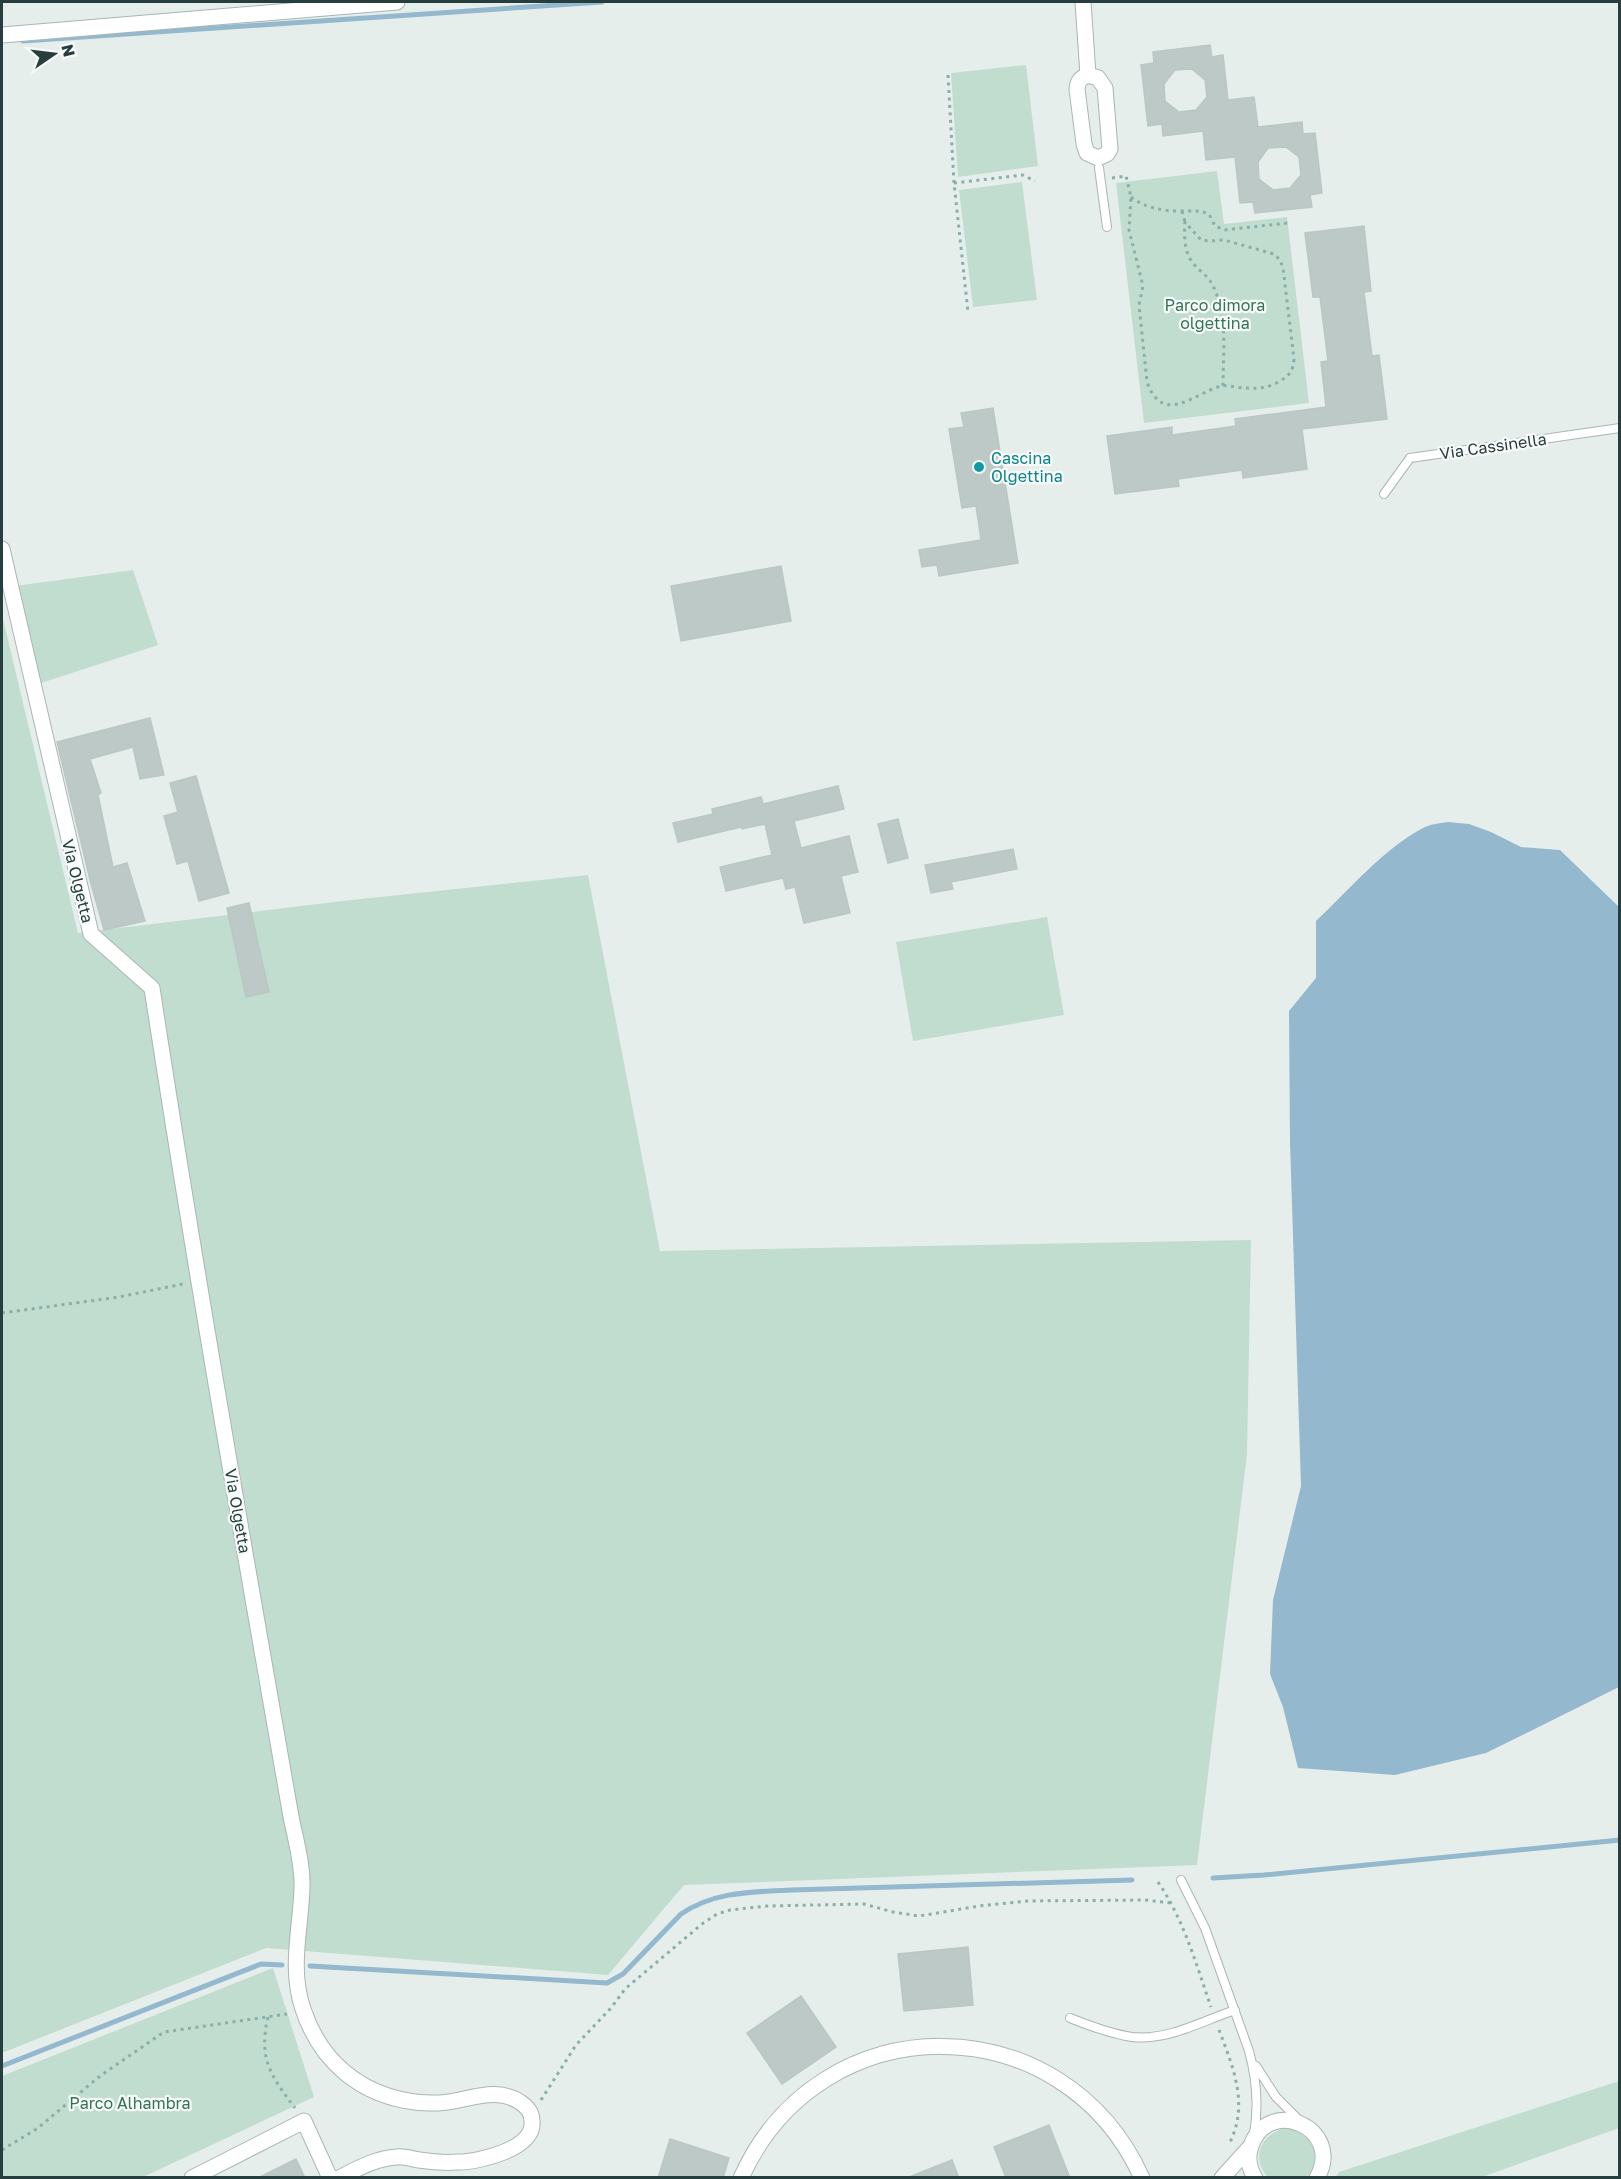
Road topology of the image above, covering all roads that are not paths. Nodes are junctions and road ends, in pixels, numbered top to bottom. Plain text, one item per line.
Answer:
1 (397, 2) edge
2 (1083, 2) edge
3 (2, 35) edge
4 (1088, 75) junction
5 (1099, 168) dead end
6 (1107, 226) dead end
7 (1620, 428) edge
8 (1384, 494) dead end
9 (2, 549) edge
10 (1181, 1880) dead end
11 (1235, 2010) junction
12 (1070, 2018) dead end
13 (1249, 2051) junction
14 (1307, 2127) junction
15 (1252, 2143) junction
16 (1319, 2175) edge
17 (192, 2178) edge
18 (330, 2178) edge
19 (339, 2178) edge
20 (741, 2178) edge
21 (1142, 2178) edge
22 (1222, 2178) edge
23 (1255, 2178) edge

1 - 3 street
2 - 4 street
4 - 4 street
5 - 6 lane
7 - 8 lane, Via Cassinella
9 - 19 street, Via Olgetta
10 - 11 lane
11 - 12 lane
11 - 13 lane
13 - 14 lane
13 - 15 lane
14 - 15 street
14 - 16 street
15 - 22 street
15 - 23 street
17 - 18 street
20 - 21 street

